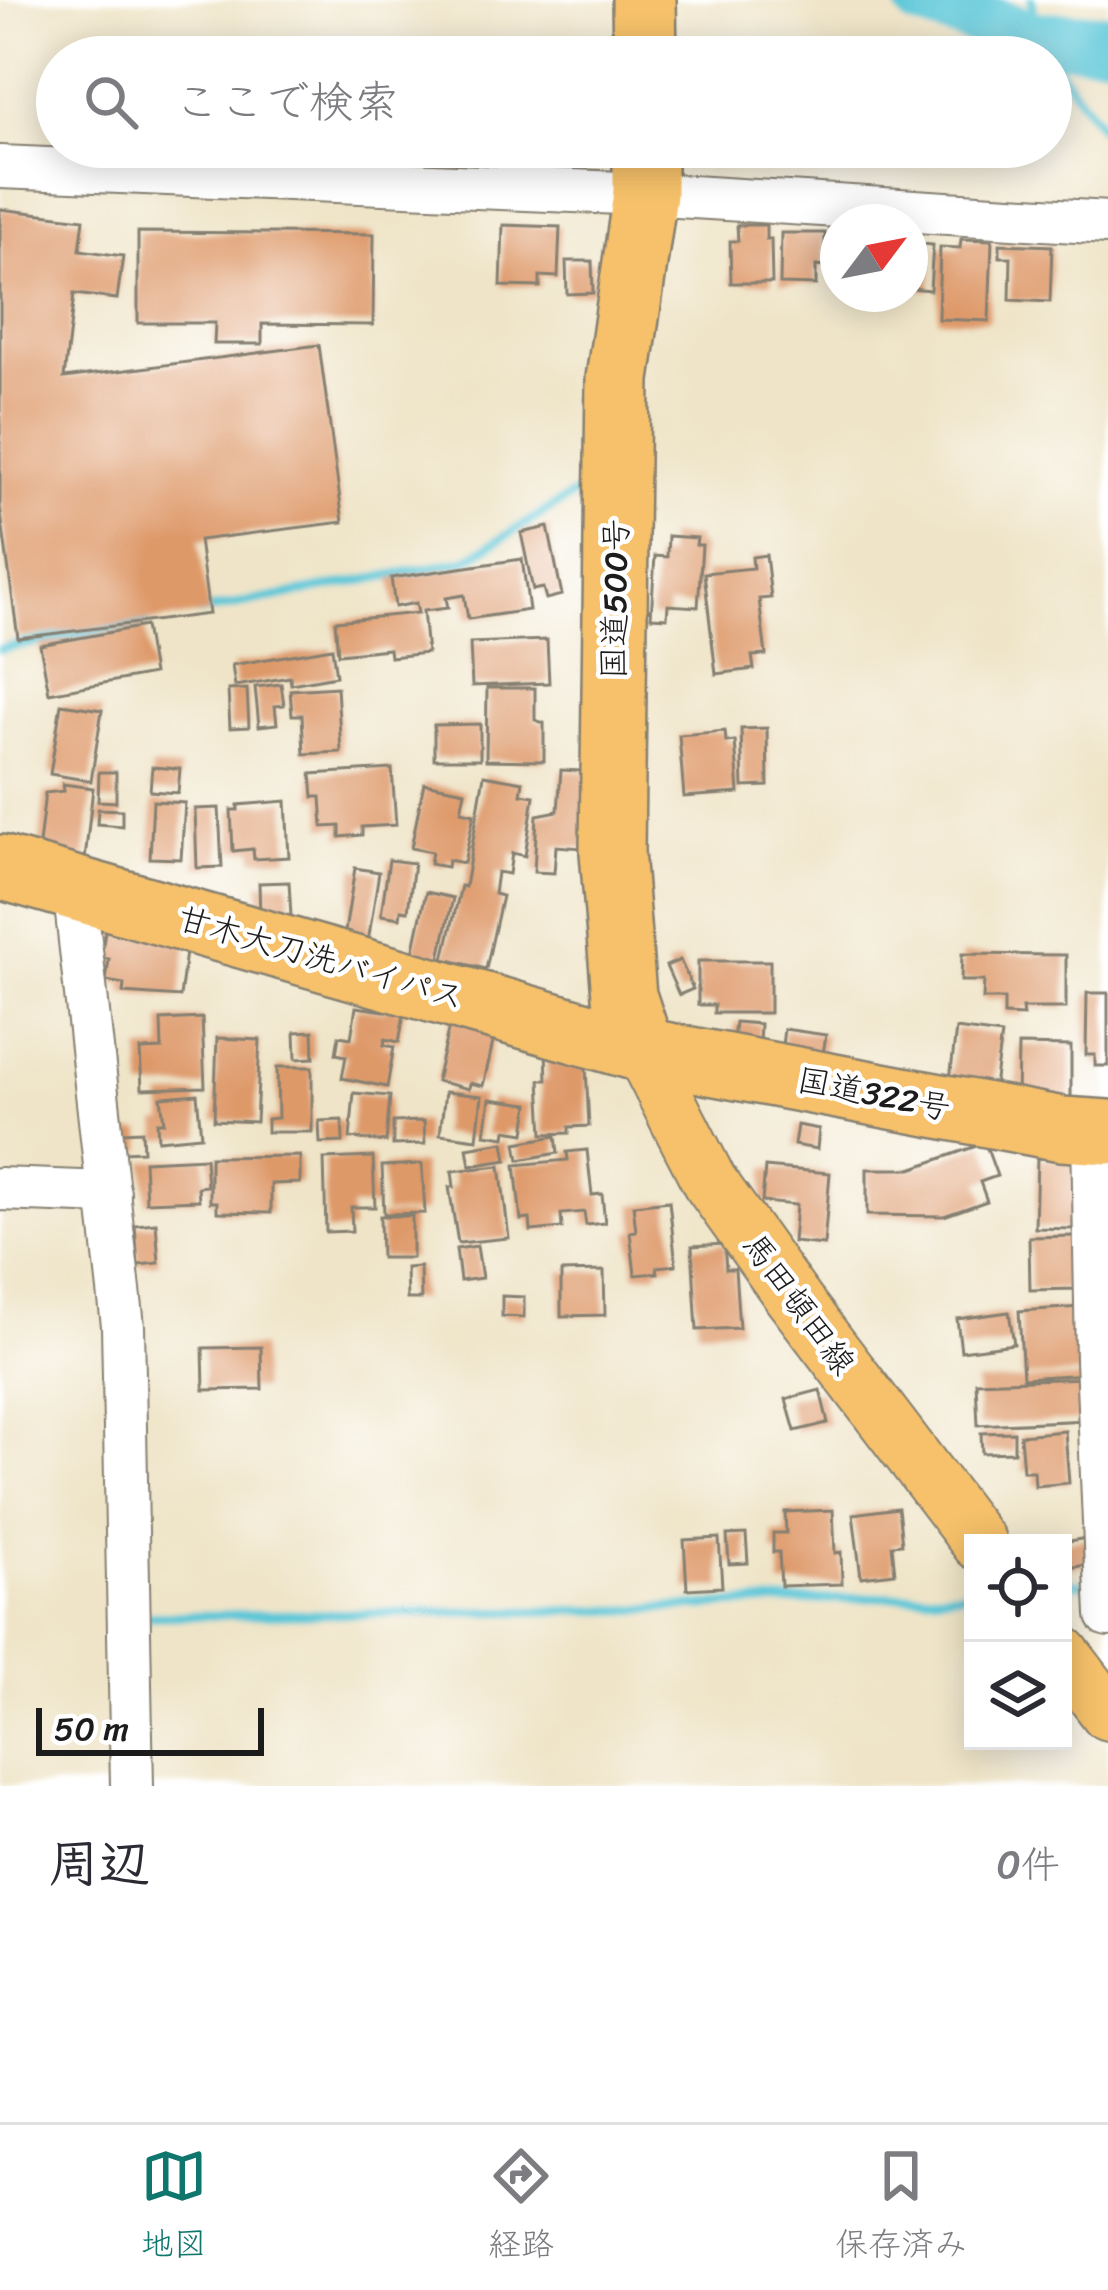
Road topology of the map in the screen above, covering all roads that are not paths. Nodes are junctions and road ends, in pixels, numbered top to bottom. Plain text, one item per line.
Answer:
1 (644, 0) edge
2 (644, 36) edge
3 (0, 167) edge
4 (36, 167) edge
5 (215, 168) edge
6 (645, 170) edge
7 (1108, 224) edge
8 (0, 867) edge
9 (74, 887) junction
10 (642, 1051) junction
11 (1101, 1131) edge
12 (0, 1190) edge
13 (109, 1193) junction
14 (972, 1534) edge
15 (1108, 1615) edge
16 (1072, 1666) edge
17 (1108, 1713) edge
18 (132, 1786) edge

1 - 2 highway
3 - 4 street
5 - 6 street
6 - 7 street
6 - 10 highway, 国道500号
8 - 9 highway, 甘木大刀洗バイパス
9 - 10 highway, 甘木大刀洗バイパス
9 - 13 street
10 - 11 highway, 国道322号
10 - 14 main road, 馬田頓田線
11 - 15 street
12 - 13 street
13 - 18 street
16 - 17 main road

